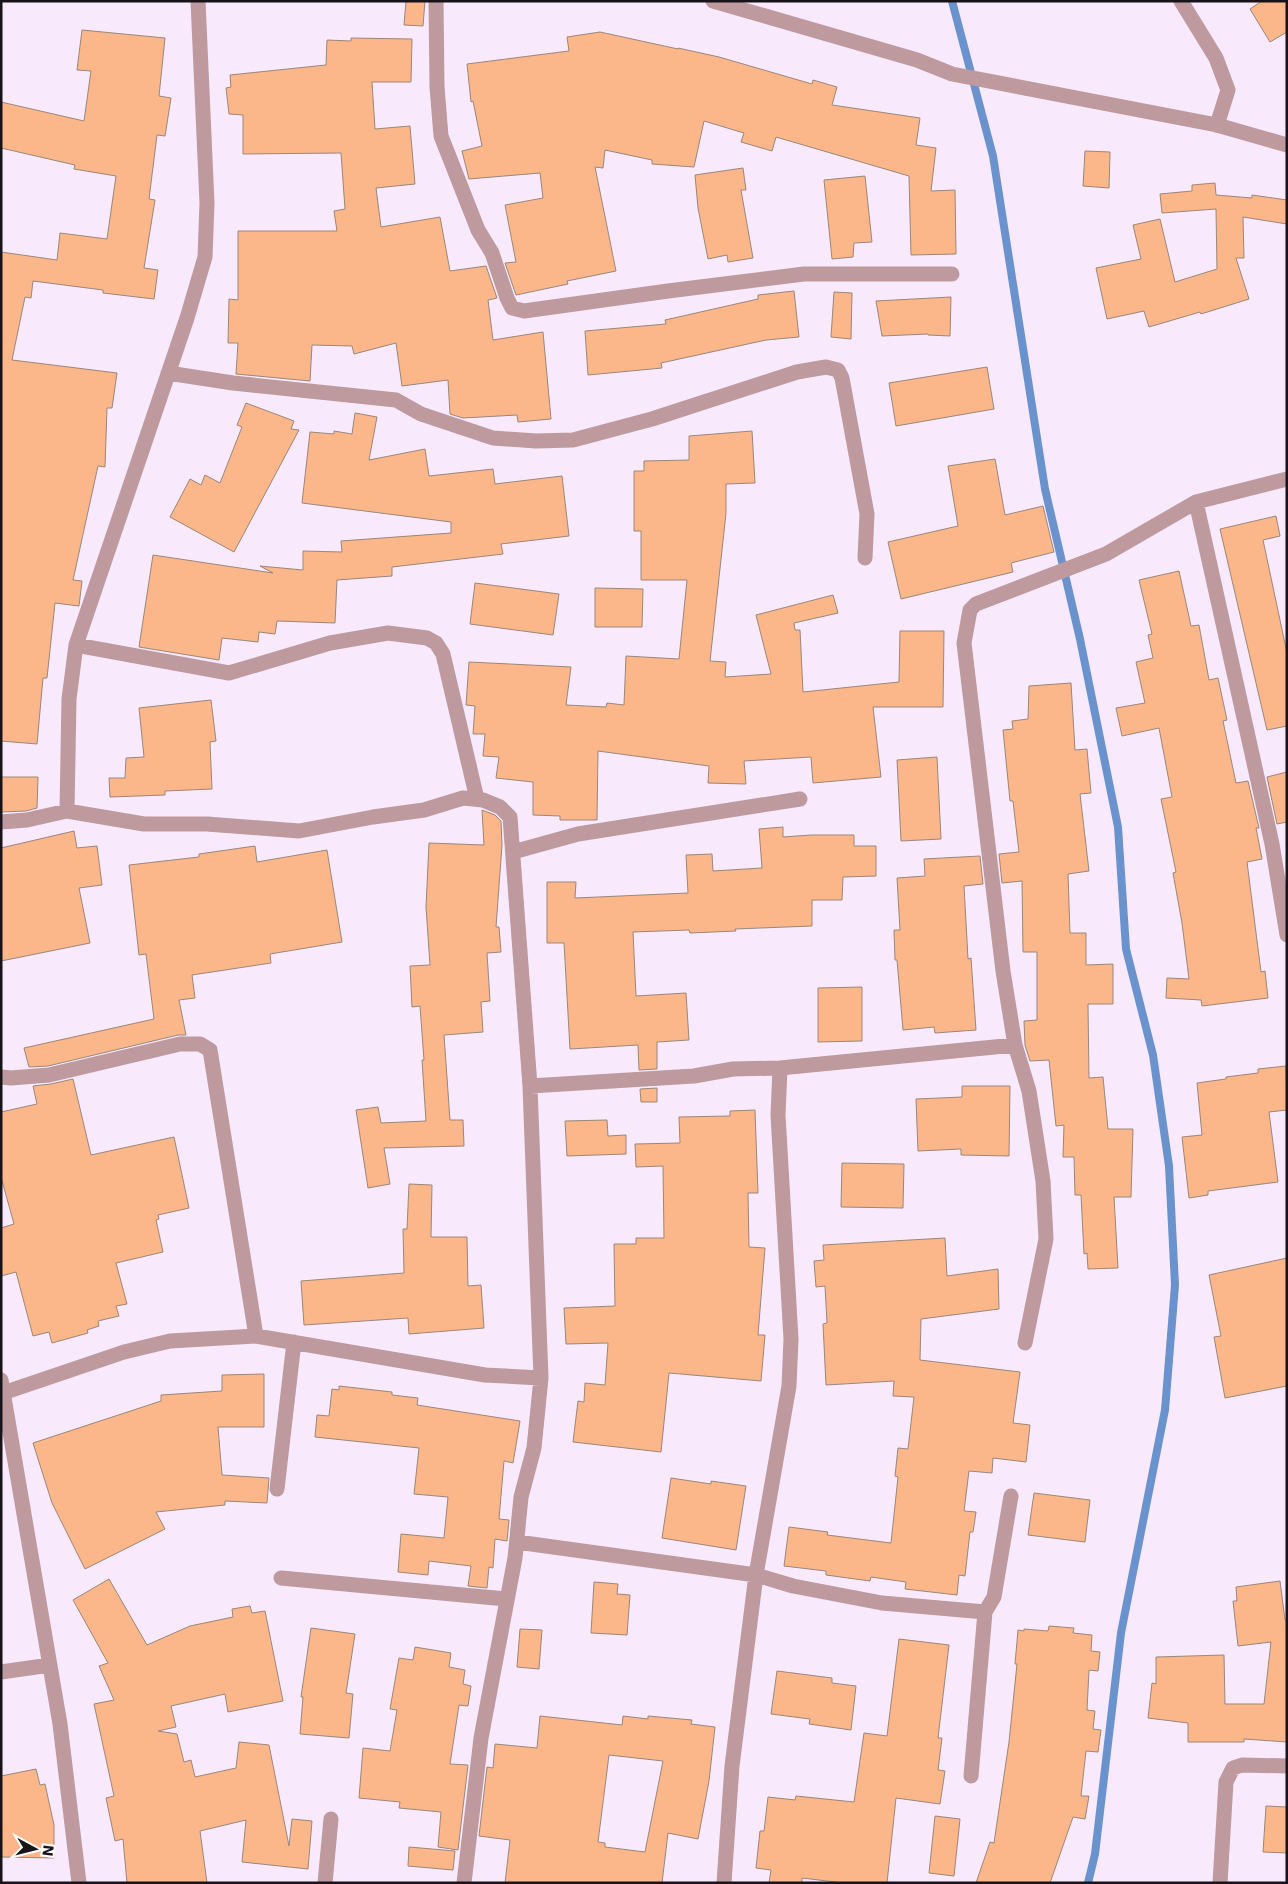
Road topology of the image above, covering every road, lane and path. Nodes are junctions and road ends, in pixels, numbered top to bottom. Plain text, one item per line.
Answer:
1 (198, 1) edge
2 (436, 1) edge
3 (713, 1) edge
4 (1181, 1) edge
5 (1217, 125) junction
6 (1287, 145) edge
7 (952, 274) dead end
8 (168, 373) junction
9 (1287, 479) edge
10 (1196, 502) junction
11 (865, 558) dead end
12 (76, 645) junction
13 (477, 799) junction
14 (800, 799) dead end
15 (67, 811) junction
16 (1, 822) edge
17 (513, 852) junction
18 (1287, 935) edge
19 (1015, 1044) junction
20 (780, 1068) junction
21 (1, 1077) edge
22 (530, 1086) junction
23 (256, 1336) junction
24 (294, 1342) junction
25 (1025, 1343) dead end
26 (541, 1378) junction
27 (2, 1386) edge
28 (277, 1489) dead end
29 (1011, 1496) dead end
30 (517, 1542) junction
31 (756, 1576) junction
32 (281, 1578) dead end
33 (506, 1599) junction
34 (985, 1612) junction
35 (50, 1665) junction
36 (1, 1672) edge
37 (1287, 1766) edge
38 (971, 1776) dead end
39 (331, 1819) dead end
40 (79, 1883) edge
41 (325, 1883) edge
42 (464, 1883) edge
43 (724, 1883) edge
44 (1220, 1883) edge

1 - 8 street
2 - 7 street
3 - 5 street
4 - 5 street
5 - 6 street
8 - 11 street
8 - 12 street
9 - 10 street
10 - 18 street
10 - 19 street
12 - 13 street
12 - 15 street
13 - 15 street
13 - 17 street
14 - 17 street
15 - 16 street
17 - 22 street
19 - 20 street
19 - 25 street
20 - 22 street
20 - 31 street
21 - 23 street
22 - 26 street
23 - 24 street
23 - 27 street
24 - 26 street
24 - 28 street
26 - 30 street
27 - 35 street
29 - 34 street
30 - 31 street
30 - 33 street
31 - 34 street
31 - 43 street
32 - 33 street
33 - 42 street
34 - 38 street
35 - 36 street
35 - 40 street
37 - 44 street
39 - 41 street

